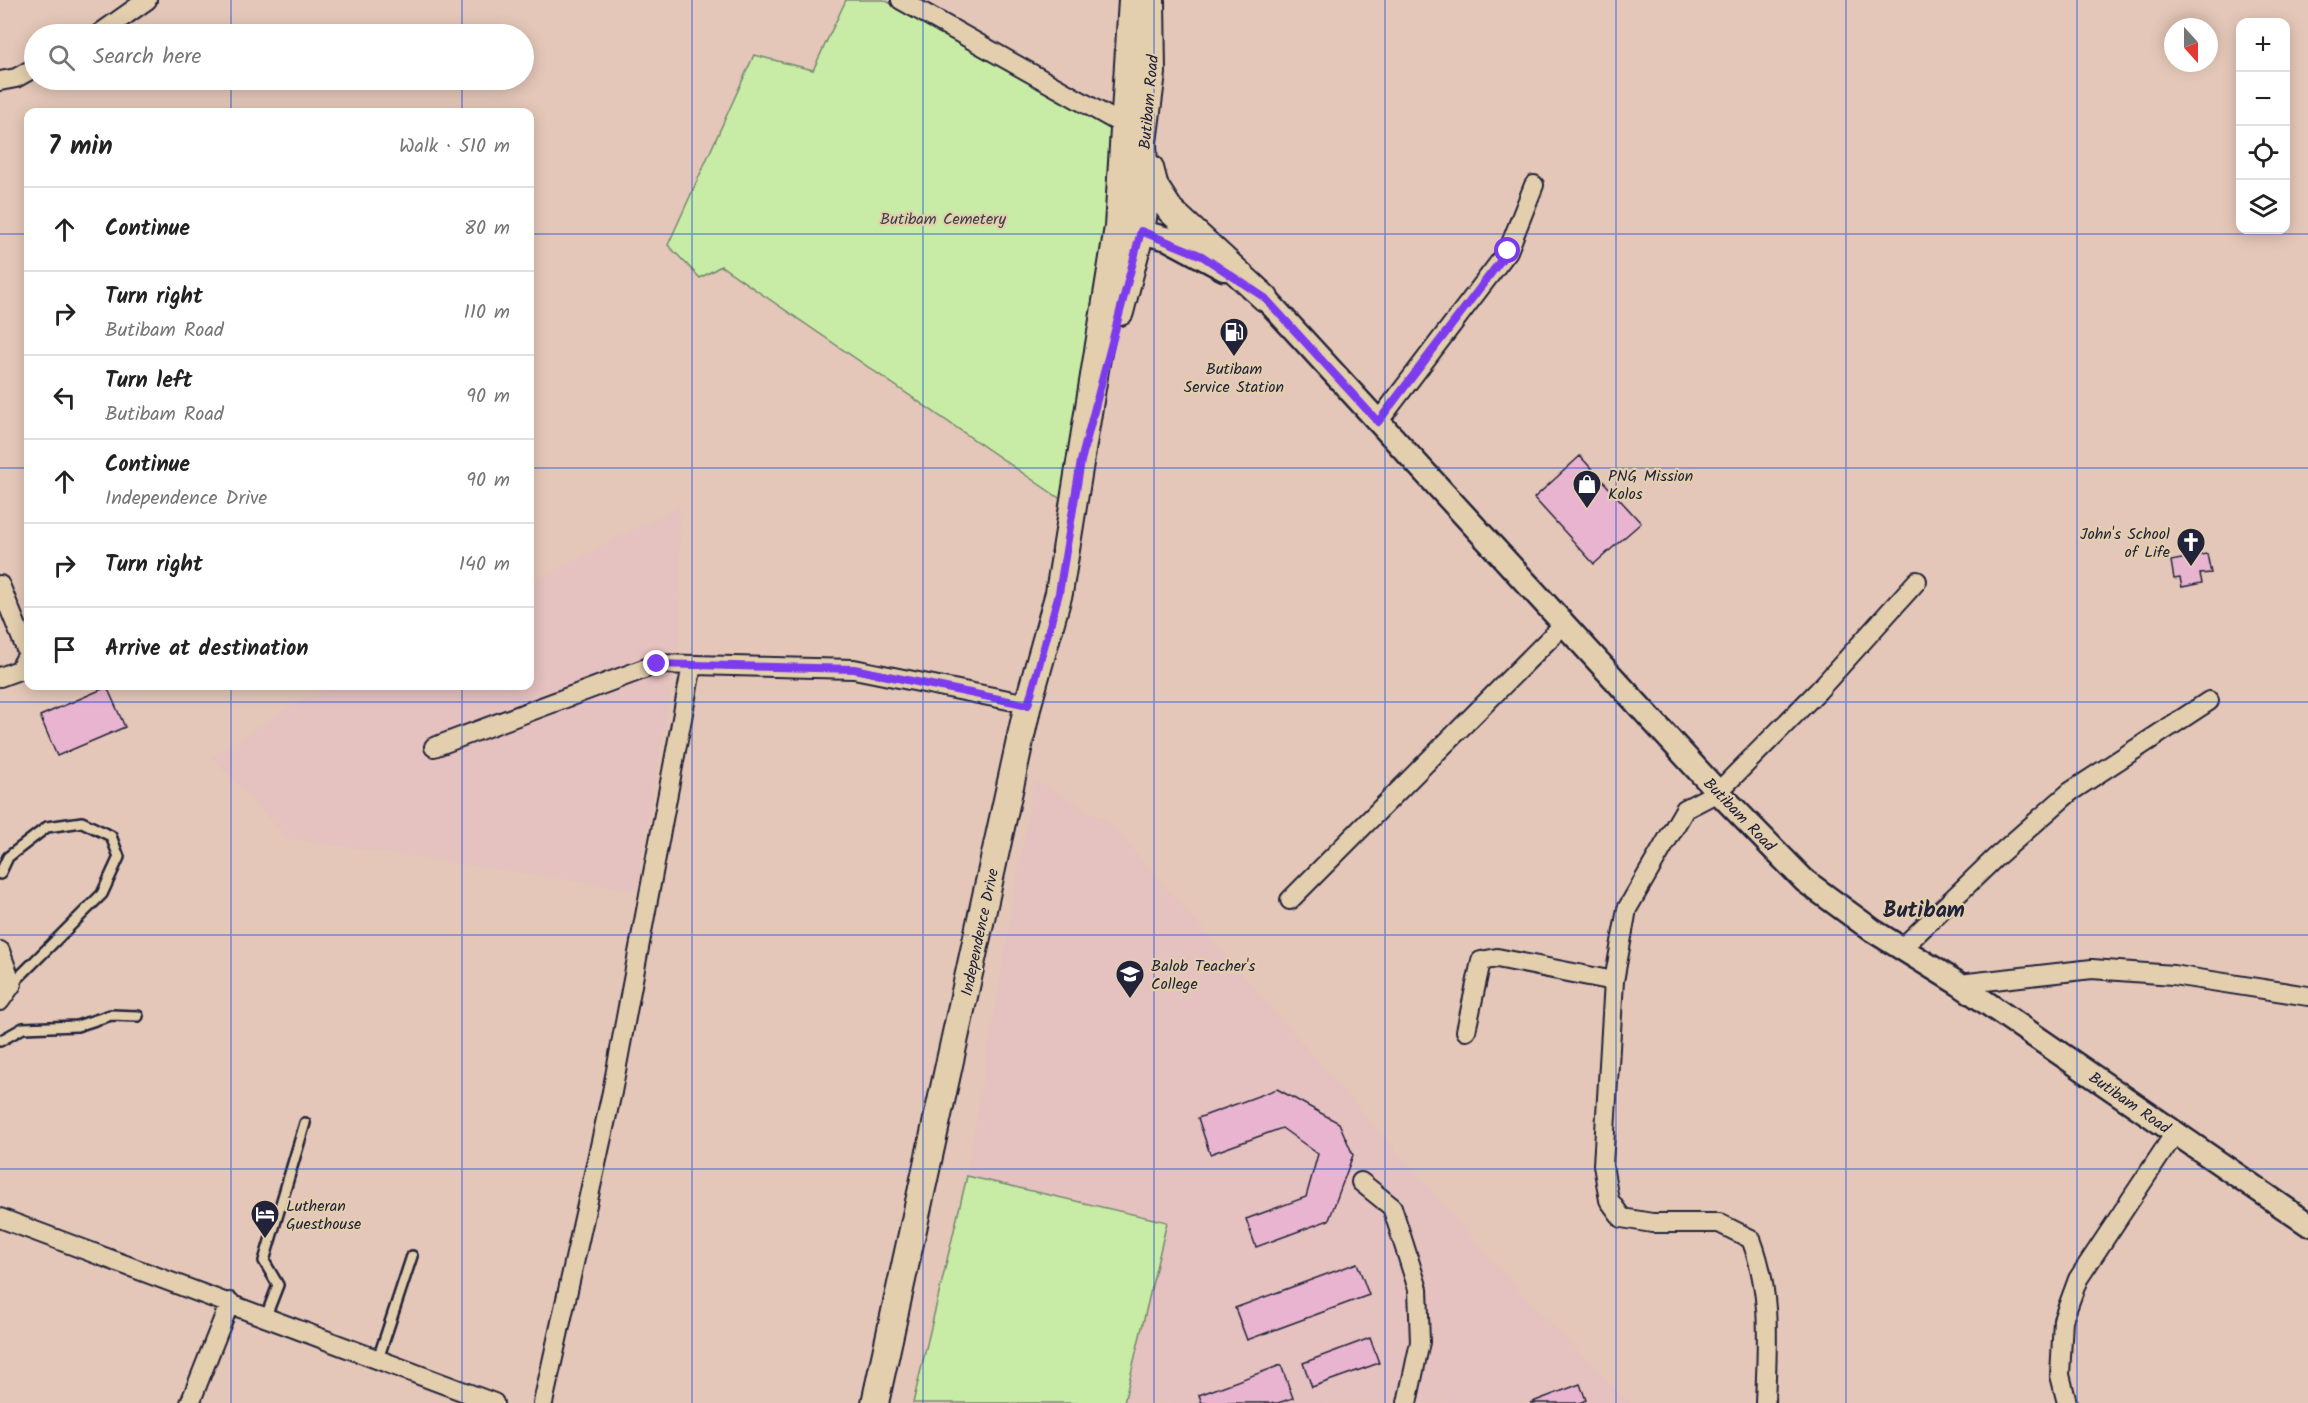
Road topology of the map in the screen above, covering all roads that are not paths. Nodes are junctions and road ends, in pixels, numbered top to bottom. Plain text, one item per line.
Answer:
1 (147, 0) edge
2 (901, 0) edge
3 (1132, 0) edge
4 (1151, 0) edge
5 (113, 24) edge
6 (24, 74) edge
7 (0, 81) edge
8 (1134, 134) junction
9 (1534, 185) dead end
10 (1121, 195) junction
11 (1145, 204) junction
12 (1130, 229) junction
13 (1265, 298) junction
14 (1378, 422) junction
15 (1081, 461) joint
16 (1917, 581) dead end
17 (0, 585) edge
18 (1563, 625) junction
19 (24, 644) edge
20 (24, 661) edge
21 (692, 665) junction
22 (0, 677) edge
23 (2209, 701) dead end
24 (1028, 705) junction
25 (434, 747) dead end
26 (1718, 792) junction
27 (0, 874) edge
28 (1290, 900) dead end
29 (1902, 948) junction
30 (0, 951) edge
31 (1614, 981) junction
32 (12, 984) junction
33 (1959, 984) junction
34 (2308, 996) edge
35 (0, 1001) edge
36 (138, 1016) dead end
37 (1466, 1032) dead end
38 (0, 1041) edge
39 (304, 1123) dead end
40 (2175, 1133) junction
41 (1361, 1182) dead end
42 (0, 1218) edge
43 (2308, 1224) edge
44 (412, 1256) dead end
45 (230, 1302) junction
46 (266, 1316) junction
47 (378, 1359) junction
48 (190, 1403) edge
49 (494, 1403) edge
50 (543, 1403) edge
51 (875, 1403) edge
52 (1407, 1403) edge
53 (1765, 1403) edge
54 (2067, 1403) edge

1 - 5 street
2 - 8 street
3 - 8 main road, Butibam Road
4 - 8 main road, Butibam Road
6 - 7 street
8 - 10 main road, Butibam Road
8 - 11 main road, Butibam Road
8 - 13 main road
9 - 14 street
10 - 11 street, Butibam Road
10 - 12 main road, Butibam Road
11 - 12 main road, Butibam Road
11 - 13 street, Butibam Road
12 - 13 street, Butibam Road
12 - 15 main road, Butibam Road
13 - 14 street, Butibam Road
14 - 18 street, Butibam Road
15 - 24 main road, Independence Drive
16 - 26 street
17 - 19 street
18 - 26 street, Butibam Road
18 - 28 street
20 - 22 street
21 - 24 street
21 - 25 street
21 - 50 street
23 - 29 street
24 - 51 main road, Independence Drive
26 - 29 street, Butibam Road
26 - 31 street
27 - 32 lane
29 - 33 street, Butibam Road
30 - 32 street
31 - 37 street
31 - 53 street
32 - 35 street
33 - 34 street
33 - 40 street, Butibam Road
36 - 38 lane
39 - 46 lane
40 - 43 street, Butibam Road
40 - 54 street
41 - 52 street
42 - 45 street
44 - 47 lane
45 - 46 street
45 - 48 street
46 - 47 street
47 - 49 street

